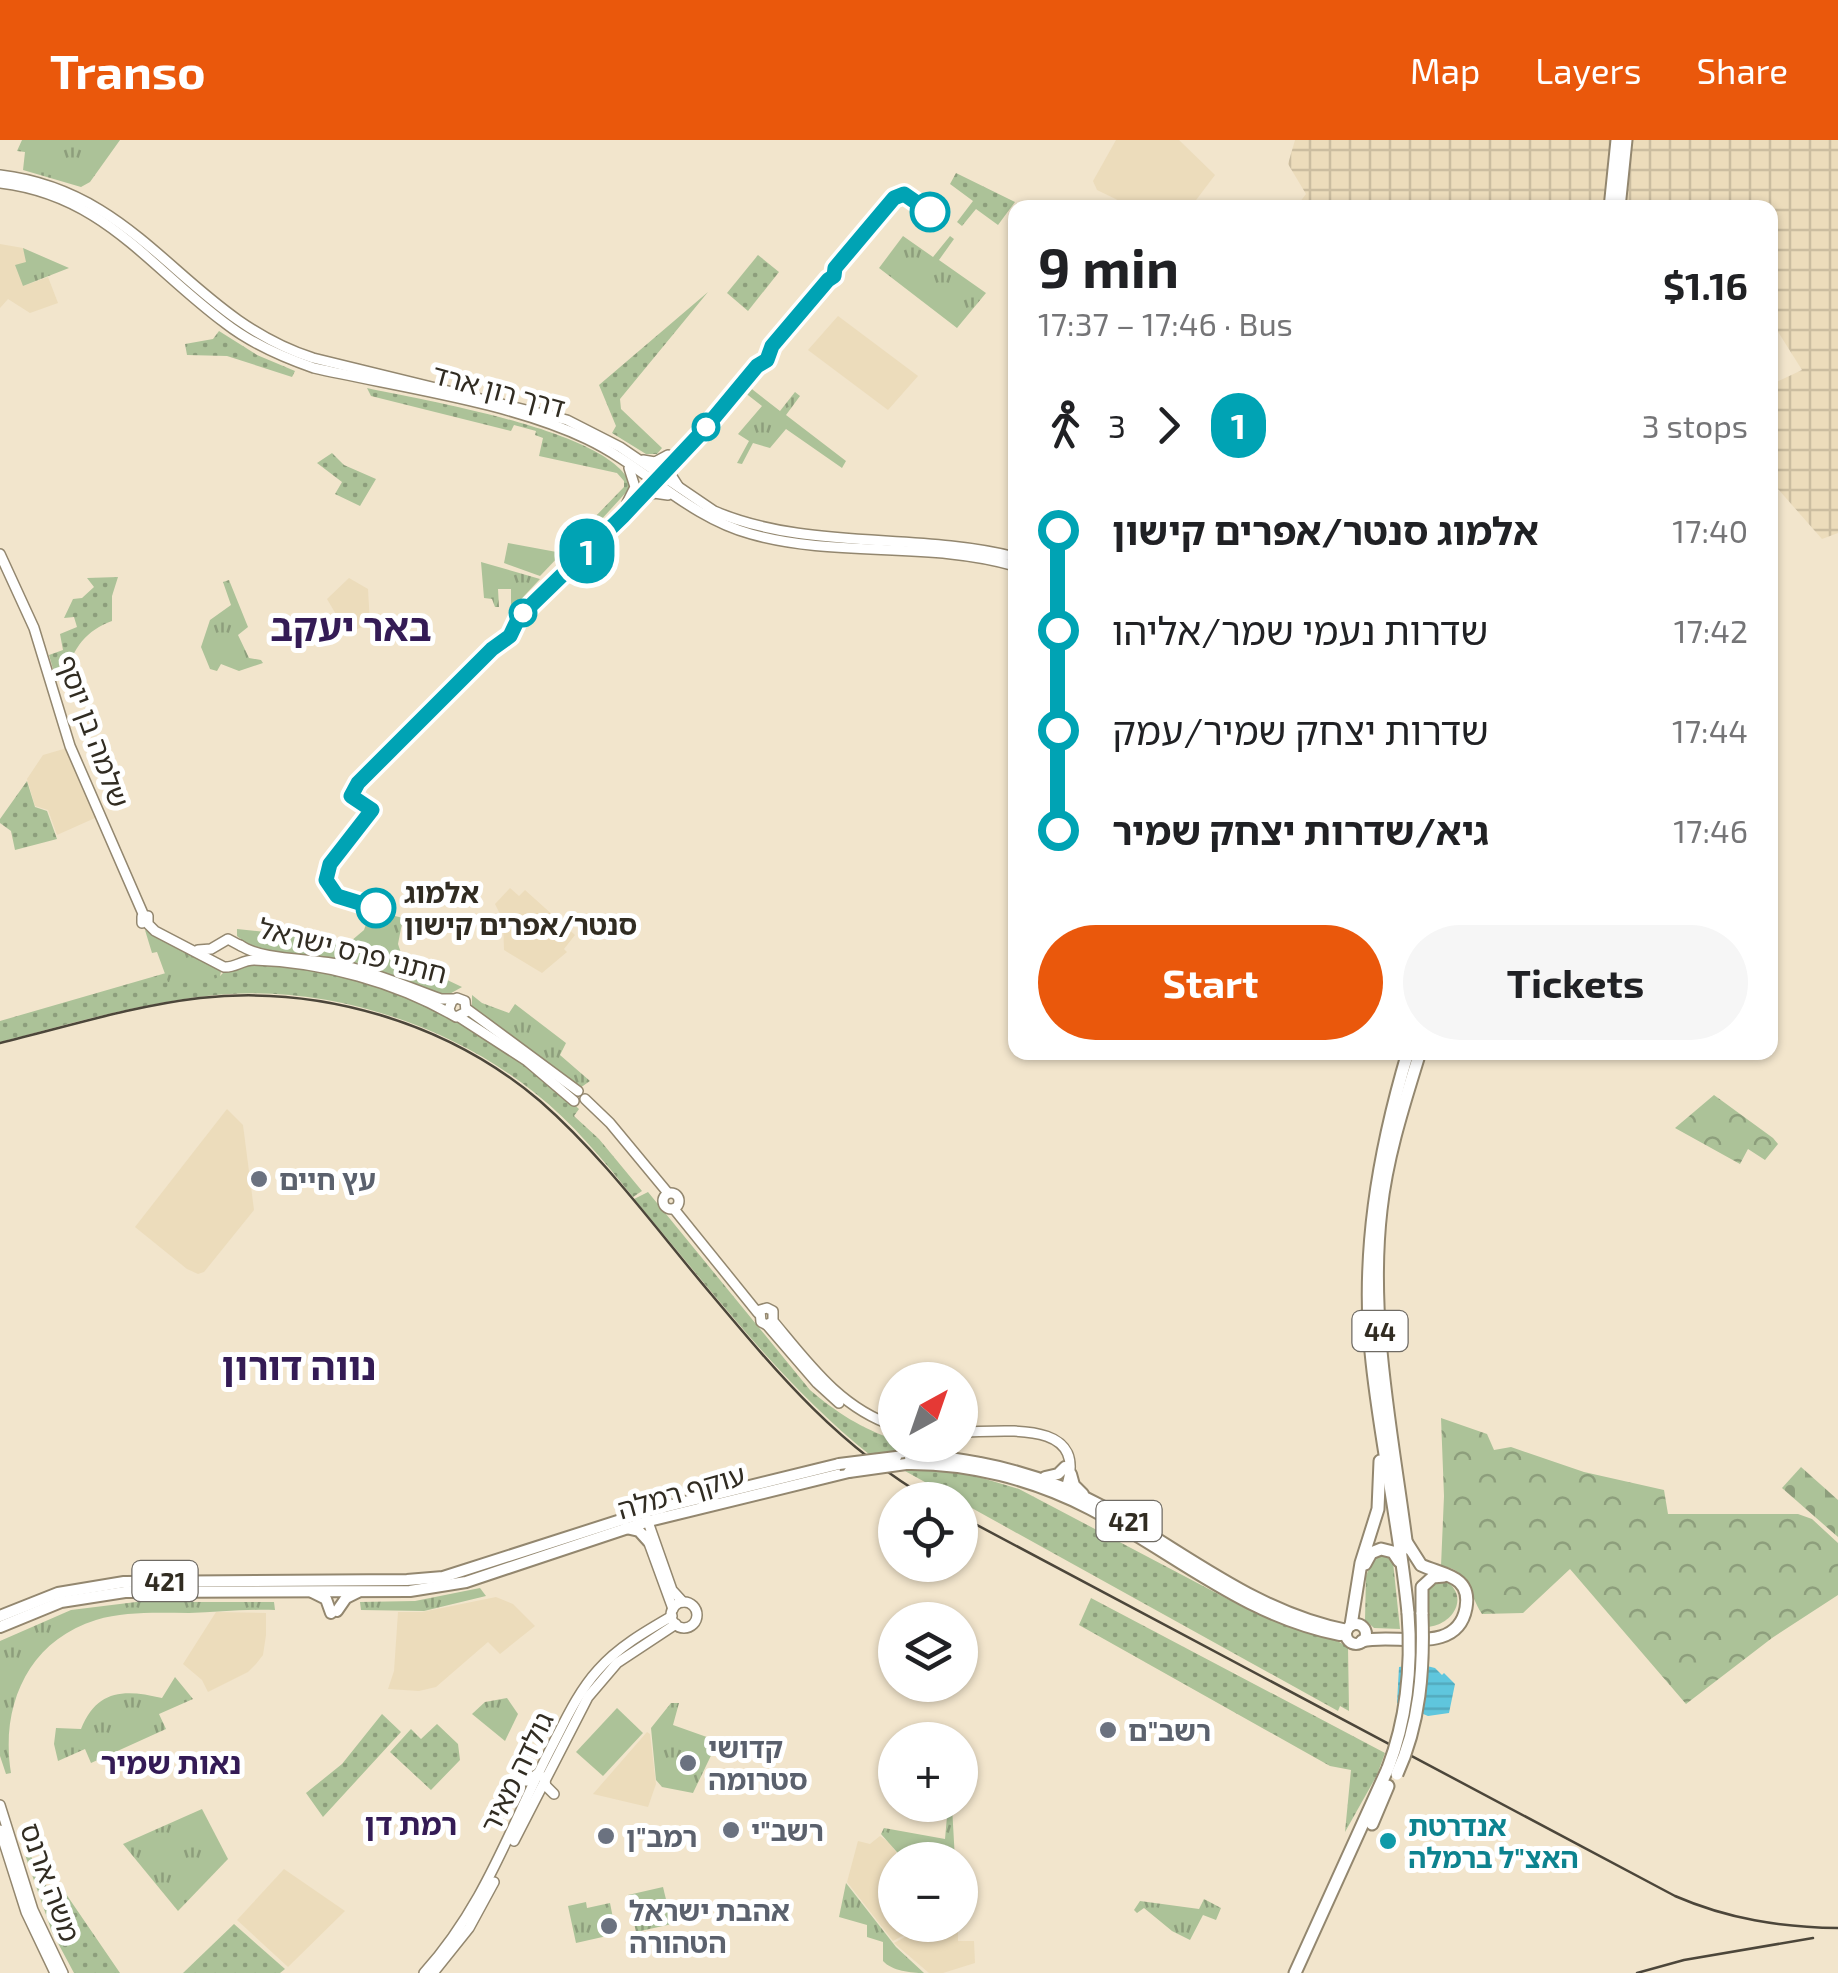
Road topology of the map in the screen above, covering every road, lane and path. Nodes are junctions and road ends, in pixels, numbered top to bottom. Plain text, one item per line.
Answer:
1 (1616, 140) edge
2 (1626, 140) edge
3 (0, 175) edge
4 (0, 183) edge
5 (1611, 200) edge
6 (1620, 200) edge
7 (636, 459) junction
8 (624, 462) junction
9 (678, 493) junction
10 (1008, 555) edge
11 (1, 558) edge
12 (1008, 564) edge
13 (216, 945) junction
14 (240, 945) junction
15 (188, 947) junction
16 (218, 963) junction
17 (239, 963) junction
18 (454, 999) junction
19 (459, 1013) junction
20 (1406, 1060) edge
21 (1418, 1060) edge
22 (1374, 1382) junction
23 (878, 1420) edge
24 (978, 1436) edge
25 (878, 1461) edge
26 (892, 1462) edge
27 (918, 1462) edge
28 (964, 1462) edge
29 (1068, 1471) junction
30 (1035, 1477) junction
31 (1064, 1487) junction
32 (1088, 1498) junction
33 (663, 1517) junction
34 (645, 1519) junction
35 (626, 1528) junction
36 (651, 1539) junction
37 (1407, 1543) junction
38 (489, 1564) junction
39 (1403, 1571) junction
40 (460, 1573) junction
41 (306, 1591) junction
42 (361, 1591) junction
43 (683, 1602) junction
44 (1415, 1613) junction
45 (0, 1616) edge
46 (673, 1616) junction
47 (0, 1627) edge
48 (1450, 1628) junction
49 (1356, 1631) junction
50 (1393, 1771) junction
51 (542, 1774) junction
52 (554, 1794) dead end
53 (527, 1797) junction
54 (0, 1805) edge
55 (0, 1830) edge
56 (1305, 1970) edge
57 (424, 1972) edge
58 (55, 1973) edge
59 (63, 1973) edge
60 (432, 1973) edge
61 (1294, 1973) edge

1 - 5 highway
2 - 6 highway
3 - 7 main road, דרך רון ארד
4 - 8 main road, דרך רון ארד
7 - 9 main road, דרך רון ארד
7 - 9 main road
8 - 9 main road, דרך רון ארד
8 - 9 main road
9 - 10 main road, דרך רון ארד
9 - 12 main road, דרך רון ארד
11 - 15 main road, שלמה בן יוסף
13 - 14 main road
13 - 15 main road, חתני פרס ישראל
13 - 16 main road
14 - 17 main road
14 - 18 main road, חתני פרס ישראל
15 - 16 main road
16 - 17 main road
17 - 19 main road, חתני פרס ישראל
18 - 19 main road
18 - 19 main road
19 - 23 main road, חתני פרס ישראל
20 - 22 highway, 44
21 - 37 highway, 44
22 - 39 highway, 44
22 - 49 highway
24 - 29 main road
25 - 34 main road, עוקף רמלה / 421, bridge
26 - 33 main road, עוקף רמלה / 421, bridge
27 - 49 main road, עוקף רמלה / 421
28 - 30 main road, עוקף רמלה / 421
29 - 30 main road
29 - 31 main road
29 - 32 main road
30 - 31 main road, עוקף רמלה / 421
31 - 32 main road, עוקף רמלה / 421
32 - 49 main road, עוקף רמלה / 421
33 - 34 main road, עוקף רמלה / 421
33 - 36 main road
34 - 35 main road, עוקף רמלה / 421
34 - 36 main road
34 - 38 main road, עוקף רמלה / 421
35 - 36 main road
35 - 42 main road, עוקף רמלה / 421
36 - 43 main road
36 - 46 main road
37 - 44 highway, 44
37 - 48 highway
38 - 40 main road, עוקף רמלה / 421
38 - 40 main road
39 - 44 highway, 44
39 - 49 highway
40 - 45 main road, עוקף רמלה / 421
41 - 42 main road, עוקף רמלה / 421
41 - 42 main road
41 - 47 main road, עוקף רמלה / 421
43 - 46 main road
43 - 46 main road
44 - 48 highway
44 - 50 highway, bridge
46 - 51 main road, גולדה מאיר
48 - 49 highway, 421
50 - 56 highway
50 - 61 highway
51 - 52 main road
51 - 53 main road, גולדה מאיר
51 - 53 main road
51 - 60 main road, גולדה מאיר
53 - 57 main road, גולדה מאיר
54 - 59 main road, משה ארנס
55 - 58 main road, משה ארנס

